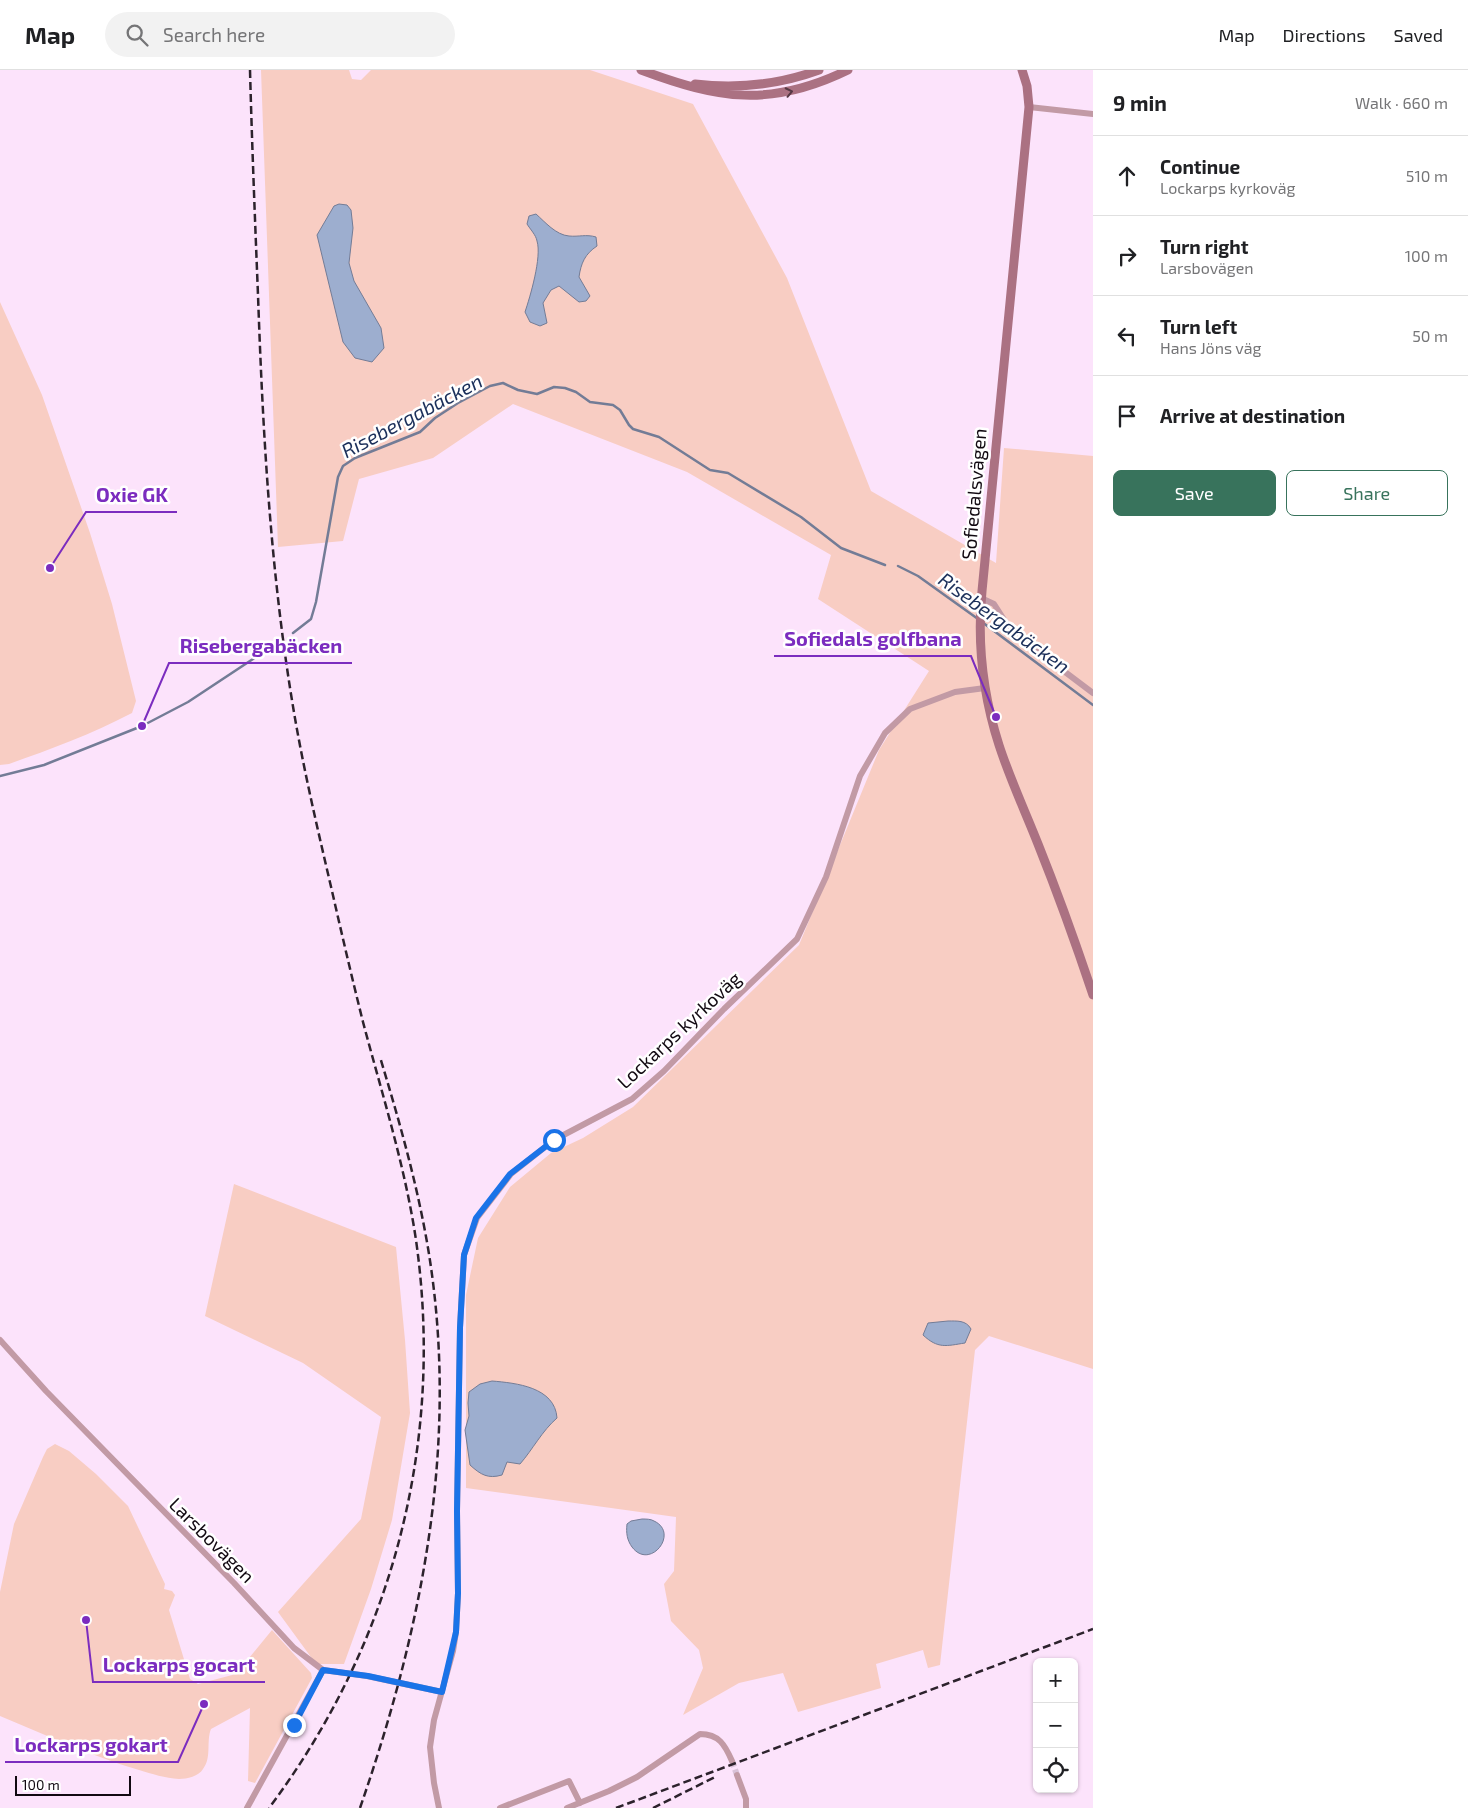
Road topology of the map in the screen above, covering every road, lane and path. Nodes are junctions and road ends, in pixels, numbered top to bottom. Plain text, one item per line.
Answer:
1 (641, 70) edge
2 (819, 70) edge
3 (848, 70) edge
4 (1022, 70) edge
5 (663, 78) junction
6 (1029, 108) junction
7 (1093, 114) edge
8 (981, 601) junction
9 (984, 688) junction
10 (1093, 693) edge
11 (1093, 995) edge
12 (0, 1340) edge
13 (323, 1670) junction
14 (442, 1692) junction
15 (732, 1761) tunnel mouth
16 (737, 1775) tunnel mouth
17 (580, 1802) junction
18 (248, 1808) edge
19 (439, 1808) edge
20 (500, 1808) edge
21 (567, 1808) edge
22 (746, 1808) edge

1 - 5 main road
2 - 5 main road
5 -> 3 main road
4 - 6 main road, Sofiedalsvägen
6 - 7 street
6 - 8 main road, Sofiedalsvägen
8 - 9 main road, Sofiedalsvägen
8 - 10 street
9 - 11 main road, Sofiedalsvägen
9 - 14 street, Lockarps kyrkoväg
12 - 13 street, Larsbovägen
13 - 14 street, Larsbovägen
13 - 18 street
14 - 19 street, Lockarps kyrkoväg
15 - 17 street
16 - 22 street
17 - 20 street
17 - 21 street

